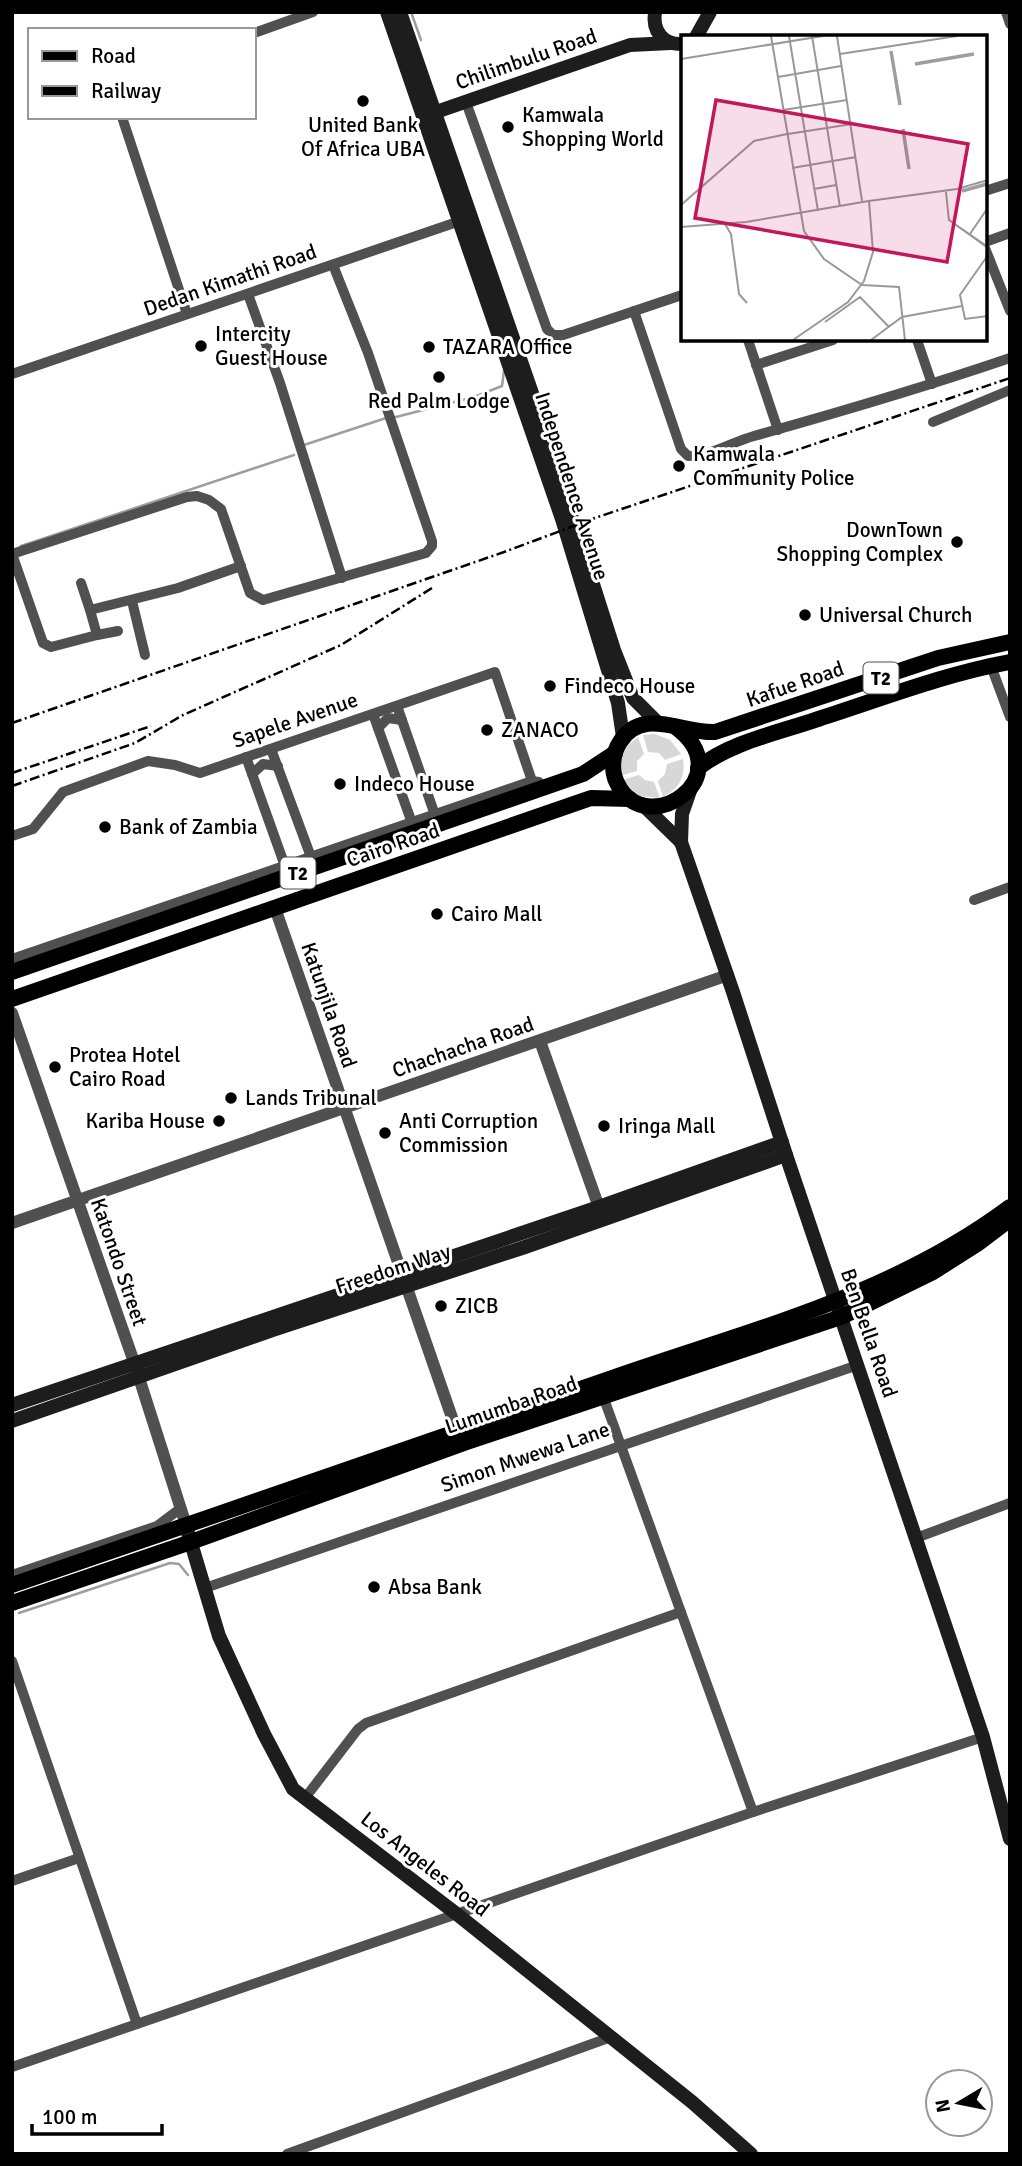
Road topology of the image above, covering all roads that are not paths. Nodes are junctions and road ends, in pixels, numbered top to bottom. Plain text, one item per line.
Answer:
1 (313, 12) edge
2 (387, 12) edge
3 (400, 12) edge
4 (710, 12) edge
5 (1006, 12) edge
6 (655, 17) edge
7 (1010, 24) edge
8 (256, 32) edge
9 (697, 35) edge
10 (630, 45) junction
11 (679, 45) edge
12 (466, 102) junction
13 (436, 112) junction
14 (122, 119) edge
15 (1010, 183) edge
16 (987, 190) edge
17 (460, 221) junction
18 (1010, 233) edge
19 (987, 241) edge
20 (987, 253) edge
21 (333, 265) junction
22 (248, 295) junction
23 (681, 295) edge
24 (634, 311) junction
25 (1010, 312) edge
26 (187, 314) junction
27 (748, 341) edge
28 (830, 341) edge
29 (917, 341) edge
30 (1010, 358) edge
31 (756, 365) junction
32 (12, 374) edge
33 (932, 384) junction
34 (1010, 390) edge
35 (933, 422) dead end
36 (778, 430) junction
37 (567, 517) junction
38 (577, 549) junction
39 (12, 554) edge
40 (241, 566) junction
41 (342, 578) junction
42 (81, 583) dead end
43 (131, 601) junction
44 (90, 610) junction
45 (118, 631) dead end
46 (97, 635) junction
47 (1010, 642) edge
48 (145, 655) dead end
49 (1010, 662) edge
50 (991, 666) junction
51 (397, 706) junction
52 (373, 714) junction
53 (1010, 717) edge
54 (402, 720) junction
55 (657, 722) junction
56 (674, 726) junction
57 (378, 728) junction
58 (623, 737) junction
59 (271, 749) junction
60 (615, 753) junction
61 (246, 757) junction
62 (278, 766) junction
63 (698, 768) junction
64 (252, 775) junction
65 (532, 781) junction
66 (553, 785) junction
67 (692, 787) junction
68 (636, 802) junction
69 (476, 806) junction
70 (440, 818) junction
71 (417, 826) junction
72 (12, 836) edge
73 (681, 842) junction
74 (453, 846) junction
75 (343, 852) junction
76 (431, 854) junction
77 (311, 857) junction
78 (285, 866) junction
79 (1010, 887) edge
80 (974, 900) dead end
81 (180, 908) junction
82 (275, 908) junction
83 (153, 923) junction
84 (131, 930) junction
85 (162, 947) junction
86 (57, 950) junction
87 (140, 954) junction
88 (12, 960) edge
89 (12, 972) edge
90 (727, 975) junction
91 (12, 999) edge
92 (12, 1013) edge
93 (541, 1041) junction
94 (345, 1108) junction
95 (784, 1149) junction
96 (78, 1200) junction
97 (1010, 1208) edge
98 (601, 1213) junction
99 (1010, 1220) edge
100 (12, 1223) edge
101 (404, 1280) junction
102 (839, 1310) junction
103 (134, 1362) junction
104 (858, 1365) junction
105 (139, 1378) junction
106 (603, 1396) junction
107 (12, 1405) edge
108 (12, 1421) edge
109 (457, 1432) junction
110 (620, 1445) junction
111 (1010, 1503) edge
112 (181, 1508) junction
113 (186, 1525) junction
114 (916, 1538) junction
115 (191, 1542) junction
116 (12, 1576) edge
117 (12, 1586) edge
118 (205, 1588) junction
119 (12, 1603) edge
120 (681, 1612) junction
121 (12, 1661) edge
122 (983, 1738) junction
123 (305, 1798) junction
124 (753, 1812) junction
125 (1010, 1839) edge
126 (79, 1858) junction
127 (12, 1881) edge
128 (458, 1915) junction
129 (137, 2024) junction
130 (611, 2037) junction
131 (12, 2067) edge
132 (287, 2154) edge
133 (751, 2154) edge

1 - 8 street
2 - 17 main road, Independence Avenue
3 - 13 main road, Independence Avenue
4 - 9 main road
5 - 7 street
6 - 10 main road, Chilimbulu Road
6 - 11 main road, Chilimbulu Road
10 - 11 main road, Chilimbulu Road
10 - 12 main road, Chilimbulu Road
12 - 13 main road, Chilimbulu Road
12 - 24 street
13 - 37 main road, Independence Avenue
14 - 26 street
15 - 16 street
17 - 21 street, Dedan Kimathi Road
17 - 37 main road, Independence Avenue
18 - 19 street
20 - 25 street
21 - 22 street, Dedan Kimathi Road
21 - 41 street
22 - 26 street, Dedan Kimathi Road
22 - 41 street
23 - 24 street
24 - 36 street
26 - 32 street, Dedan Kimathi Road
27 - 31 street
28 - 31 street
29 - 33 street
30 - 33 street
31 - 36 street
33 - 36 street
34 - 35 street
37 - 38 main road, Independence Avenue
38 - 55 main road, Independence Avenue
38 - 58 main road, Independence Avenue
39 - 40 street
39 - 46 street
40 - 41 street
40 - 43 street
42 - 44 street
43 - 44 street
43 - 48 street
44 - 46 street
45 - 46 street
47 - 56 main road, Kafue Road / T2
49 - 50 main road, Kafue Road / T2
50 - 53 street
50 - 63 main road, Kafue Road / T2
51 - 52 street, Sapele Avenue
51 - 54 street
51 - 65 street, Sapele Avenue
52 - 57 street
52 - 59 street, Sapele Avenue
54 - 57 street
54 - 70 street
55 - 56 main road
55 - 58 main road
56 - 63 main road
57 - 71 street
58 - 60 main road
59 - 61 street, Sapele Avenue
59 - 62 street
60 - 66 main road, Cairo Road / T2
60 - 68 main road
61 - 64 street
61 - 72 street, Sapele Avenue
62 - 64 street
62 - 77 street
63 - 67 main road
64 - 78 street
65 - 66 street
65 - 69 street
66 - 69 main road, Cairo Road / T2
67 - 68 main road
67 - 73 main road, Ben Bella Road
68 - 73 main road, Ben Bella Road
68 - 74 main road, Cairo Road / T2
69 - 70 main road, Cairo Road / T2
70 - 71 main road, Cairo Road / T2
70 - 74 main road
71 - 75 main road, Cairo Road / T2
71 - 76 main road
73 - 90 main road, Ben Bella Road
74 - 76 main road, Cairo Road / T2
75 - 77 street
75 - 81 main road, Cairo Road / T2
76 - 82 main road, Cairo Road / T2
77 - 78 street
78 - 81 street
79 - 80 street
81 - 83 main road, Cairo Road / T2
81 - 86 street
82 - 85 main road, Cairo Road / T2
82 - 94 street, Katunjila Road
83 - 84 main road, Cairo Road / T2
83 - 85 main road
84 - 86 main road, Cairo Road / T2
84 - 87 main road
85 - 87 main road, Cairo Road / T2
86 - 88 street
86 - 89 main road, Cairo Road / T2
87 - 91 main road, Cairo Road / T2
90 - 93 street, Chachacha Road
90 - 95 main road, Ben Bella Road
92 - 96 street, Katondo Street
93 - 94 street, Chachacha Road
93 - 98 street
94 - 96 street, Chachacha Road
94 - 101 street, Katunjila Road
95 - 98 main road, Freedom Way
95 - 102 main road, Ben Bella Road
96 - 100 street, Chachacha Road
96 - 103 street, Katondo Street
97 - 102 main road, Lumumba Road
98 - 101 main road, Freedom Way
99 - 102 main road, Lumumba Road
101 - 103 main road, Freedom Way
101 - 105 main road, Freedom Way
101 - 109 street, Katunjila Road
102 - 104 main road, Ben Bella Road
102 - 106 main road, Lumumba Road
102 - 109 main road, Lumumba Road
103 - 105 street, Katondo Street
103 - 107 main road, Freedom Way
104 - 110 street, Simon Mwewa Lane
104 - 114 main road, Ben Bella Road
105 - 108 main road, Freedom Way
105 - 112 street, Katondo Street
106 - 110 street
106 - 115 main road, Lumumba Road
109 - 113 main road, Lumumba Road
110 - 118 street, Simon Mwewa Lane
110 - 120 street
111 - 114 street
112 - 113 street, Katondo Street
112 - 116 street
113 - 115 main road, Los Angeles Road
113 - 117 main road, Lumumba Road
114 - 122 main road, Ben Bella Road
115 - 118 main road, Los Angeles Road
115 - 119 main road, Lumumba Road
118 - 123 main road, Los Angeles Road
120 - 123 street
120 - 124 street
121 - 126 street
122 - 124 street
122 - 125 main road, Ben Bella Road
123 - 128 main road, Los Angeles Road
124 - 128 street
126 - 127 street
126 - 129 street
128 - 129 street
128 - 130 main road, Los Angeles Road
129 - 131 street
130 - 132 street
130 - 133 main road, Los Angeles Road

